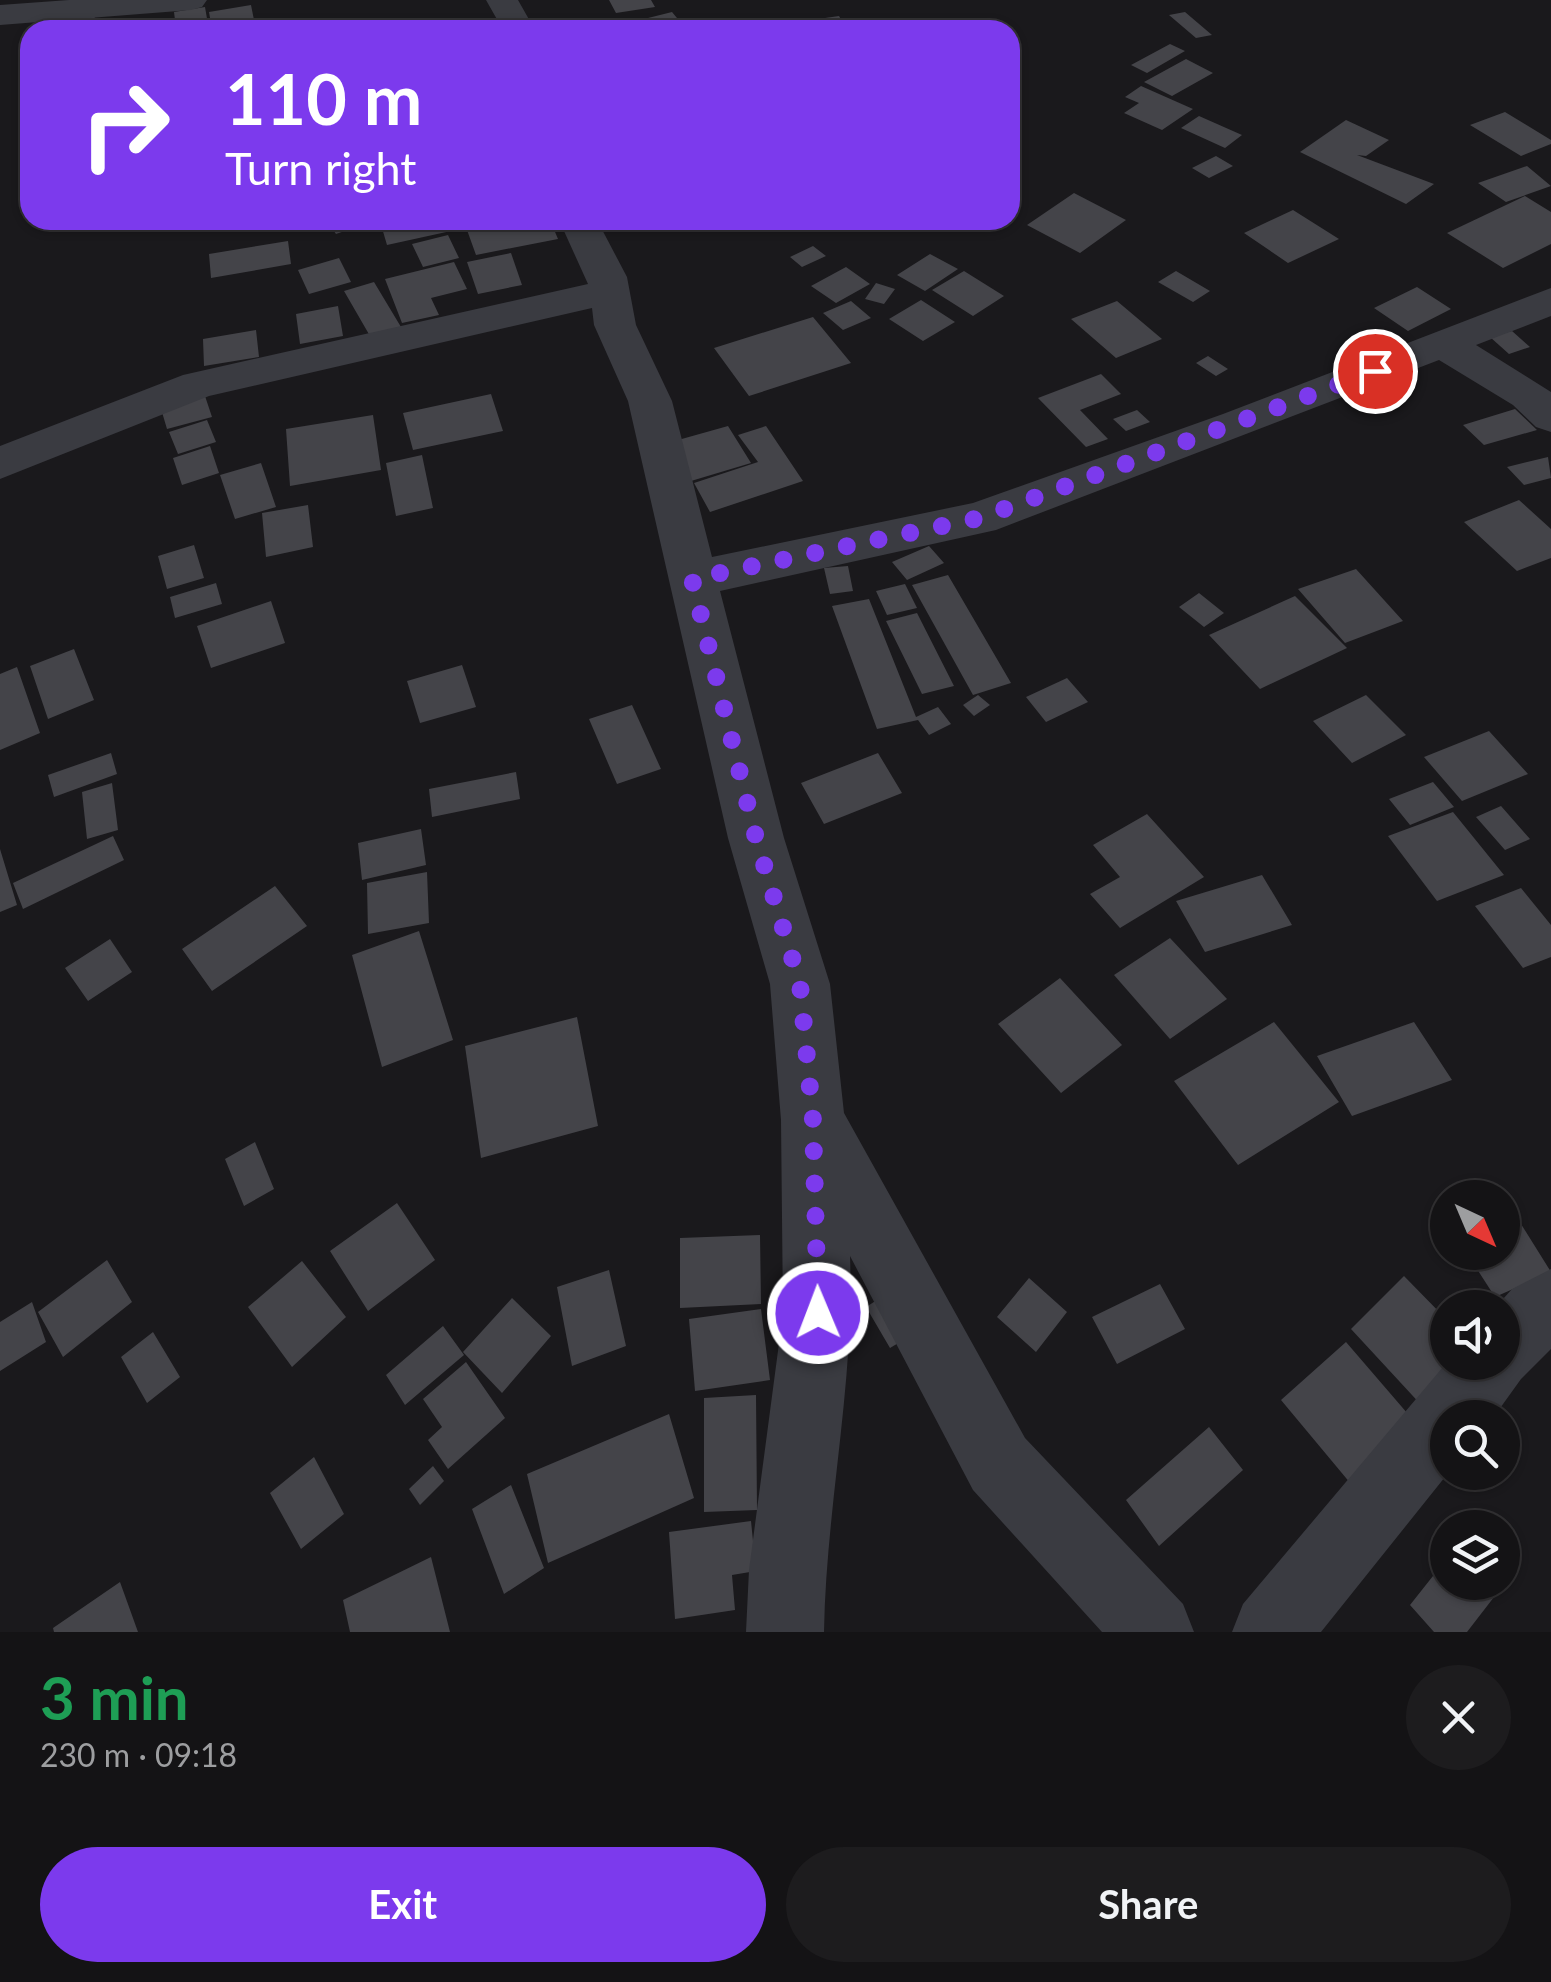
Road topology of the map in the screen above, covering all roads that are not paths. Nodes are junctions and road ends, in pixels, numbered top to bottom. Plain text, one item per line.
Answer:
1 (191, 0) edge
2 (0, 15) edge
3 (583, 230) edge
4 (609, 292) junction
5 (1551, 301) edge
6 (1444, 344) junction
7 (1551, 418) edge
8 (0, 463) edge
9 (692, 579) junction
10 (813, 1120) junction
11 (1551, 1302) edge
12 (1520, 1331) edge
13 (1479, 1380) edge
14 (785, 1632) edge
15 (1154, 1632) edge
16 (1271, 1632) edge

1 - 2 street
3 - 4 street
4 - 8 street
4 - 9 street
5 - 6 street
6 - 7 street
6 - 9 street
9 - 10 street
10 - 14 street
10 - 15 street
11 - 12 street
13 - 16 street

